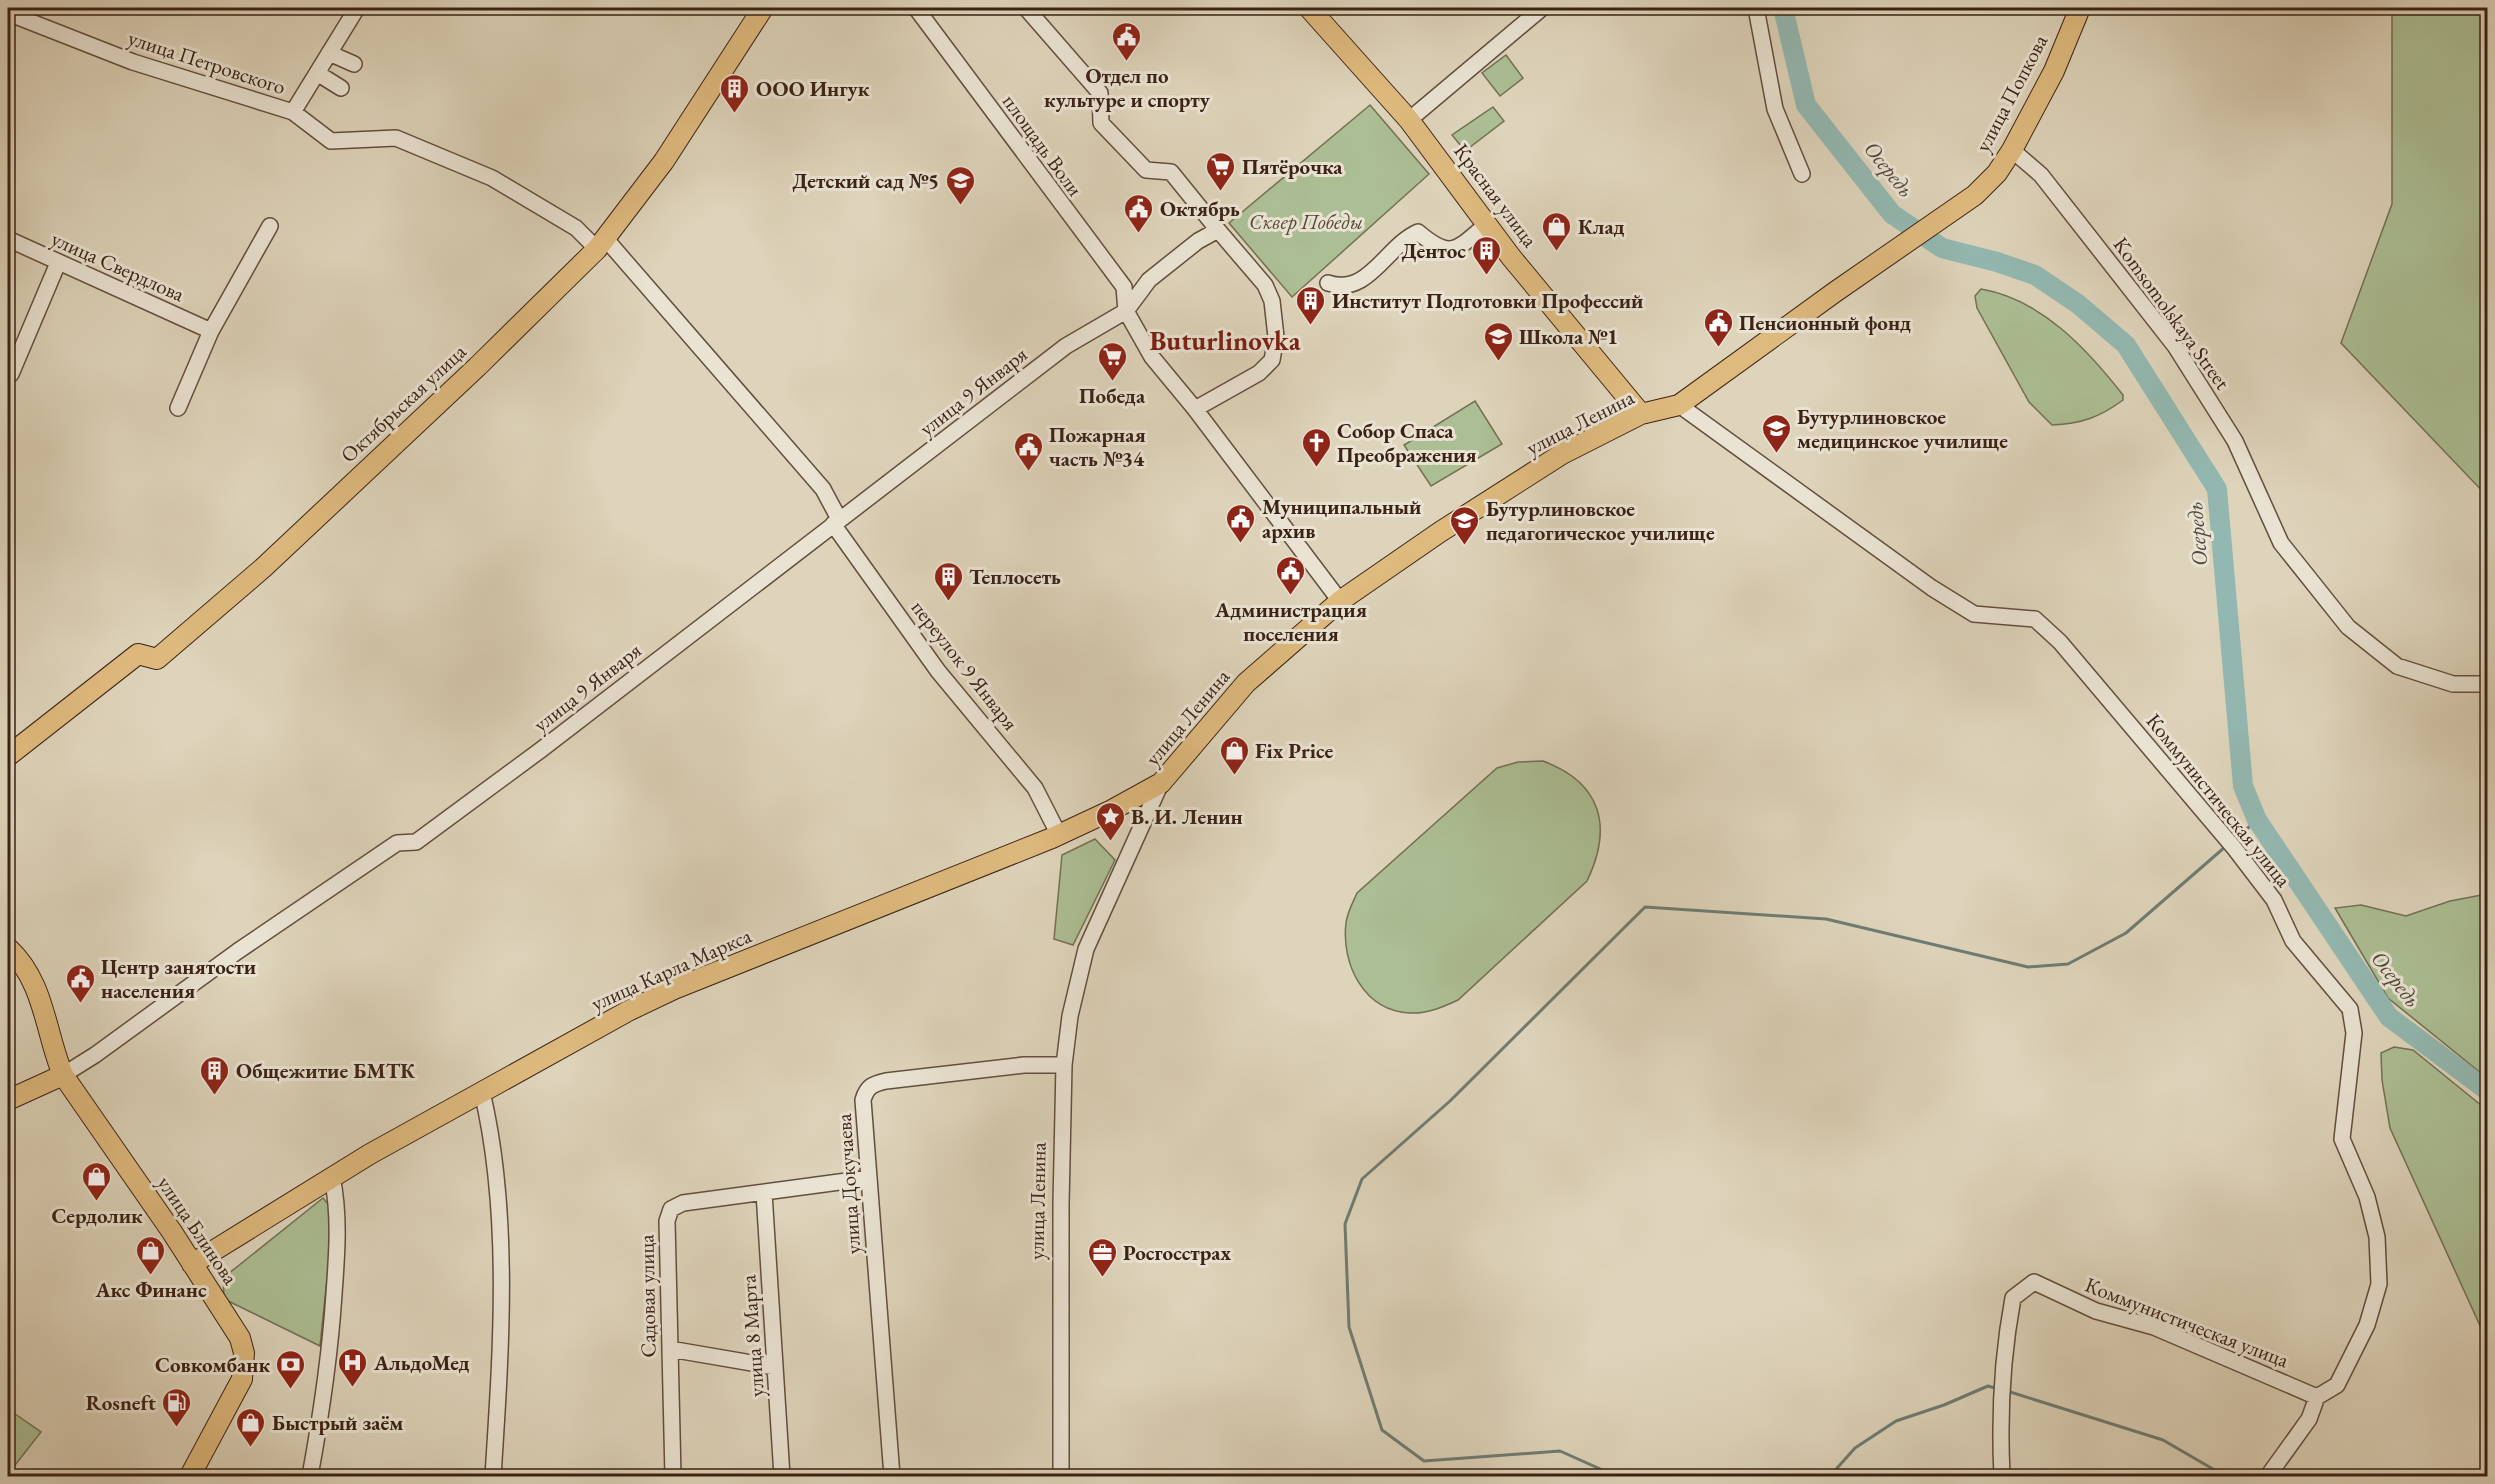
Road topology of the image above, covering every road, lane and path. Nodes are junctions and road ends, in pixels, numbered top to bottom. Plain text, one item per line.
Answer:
1 (357, 8) edge
2 (763, 8) edge
3 (1026, 8) edge
4 (1309, 8) edge
5 (1542, 8) edge
6 (1756, 8) edge
7 (2080, 8) edge
8 (924, 11) edge
9 (8, 13) edge
10 (329, 53) junction
11 (354, 64) dead end
12 (317, 73) junction
13 (341, 88) dead end
14 (293, 112) junction
15 (1409, 120) junction
16 (2012, 150) junction
17 (1802, 174) dead end
18 (1487, 224) junction
19 (270, 226) dead end
20 (1218, 230) junction
21 (8, 239) edge
22 (602, 243) junction
23 (58, 263) junction
24 (1867, 269) joint
25 (1328, 283) dead end
26 (1126, 311) junction
27 (211, 331) junction
28 (9, 373) edge
29 (1679, 405) junction
30 (178, 408) dead end
31 (1195, 409) junction
32 (1641, 414) junction
33 (836, 522) junction
34 (1340, 601) junction
35 (2487, 684) edge
36 (8, 756) edge
37 (1161, 783) junction
38 (1059, 835) junction
39 (8, 948) edge
40 (1064, 1065) junction
41 (63, 1075) junction
42 (483, 1092) junction
43 (8, 1100) edge
44 (332, 1176) junction
45 (869, 1178) junction
46 (764, 1193) junction
47 (192, 1264) junction
48 (670, 1349) junction
49 (775, 1367) junction
50 (2317, 1397) junction
51 (190, 1476) edge
52 (309, 1476) edge
53 (493, 1476) edge
54 (673, 1476) edge
55 (782, 1476) edge
56 (892, 1476) edge
57 (1061, 1476) edge
58 (2002, 1476) edge
59 (2268, 1476) edge

1 - 10 street, улица Петровского
2 - 22 main road, Октябрьская улица
3 - 20 street
4 - 15 main road, Красная улица
5 - 15 street
6 - 17 street
7 - 16 main road, улица Попкова
8 - 26 street, площадь Воли
9 - 14 street, улица Петровского
10 - 11 street
10 - 12 street, улица Петровского
12 - 13 street
12 - 14 street, улица Петровского
14 - 22 street, улица Петровского
15 - 18 main road, Красная улица
16 - 24 main road, улица Попкова
16 - 35 street, Komsomolskaya Street
18 - 25 street
18 - 32 main road, Красная улица
19 - 27 street
20 - 26 street
20 - 31 street
21 - 23 street, улица Свердлова
22 - 33 street, переулок 9 Января
22 - 36 main road, Октябрьская улица
23 - 27 street, улица Свердлова
23 - 28 street
24 - 29 main road, улица Ленина
26 - 31 street, площадь Воли
26 - 33 street, улица 9 Января
27 - 30 street
29 - 32 main road, улица Ленина
29 - 50 street, Коммунистическая улица
31 - 34 street, площадь Воли
32 - 34 main road, улица Ленина
33 - 38 street, переулок 9 Января
33 - 41 street, улица 9 Января
34 - 37 main road, улица Ленина
37 - 38 main road, улица Карла Маркса
37 - 40 street, улица Ленина
38 - 42 main road, улица Карла Маркса
39 - 41 main road, улица Блинова
40 - 45 street, улица Докучаева
40 - 57 street, улица Ленина
41 - 43 main road
41 - 47 main road, улица Блинова
42 - 44 main road, улица Карла Маркса
42 - 53 street
44 - 47 main road, улица Карла Маркса
44 - 52 street
45 - 46 street, Садовая улица
45 - 56 street, улица Докучаева
46 - 48 street, Садовая улица
46 - 49 street, улица 8 Марта
47 - 51 main road, улица Блинова
48 - 49 street
48 - 54 street, Садовая улица
49 - 55 street, улица 8 Марта
50 - 58 street, Коммунистическая улица
50 - 59 street

